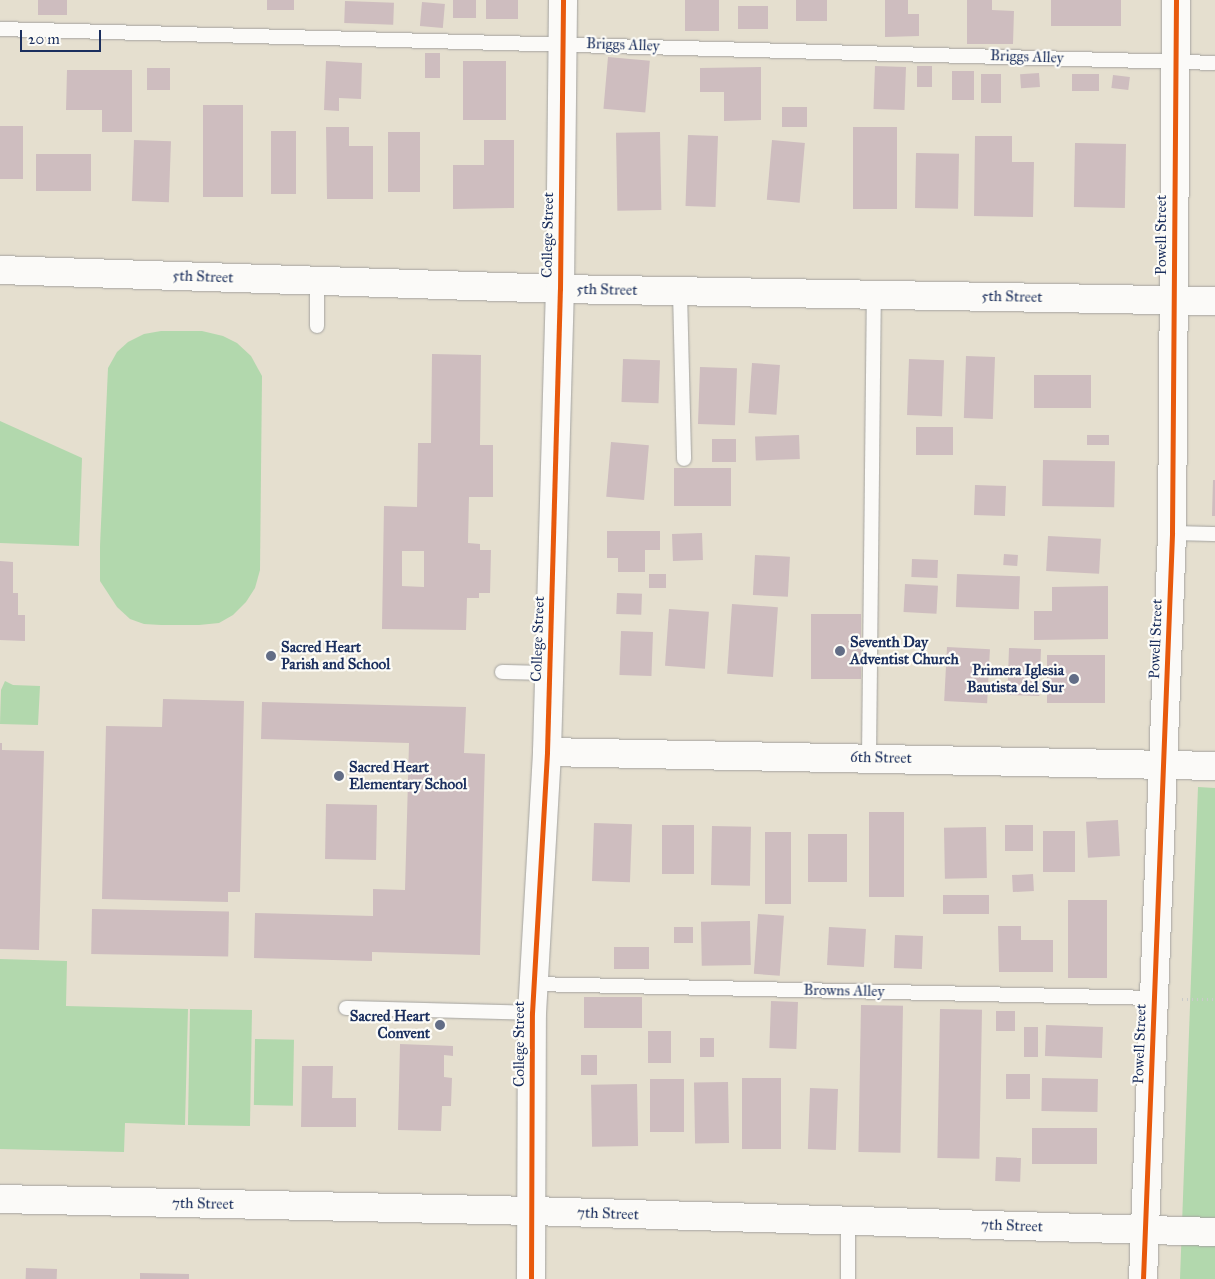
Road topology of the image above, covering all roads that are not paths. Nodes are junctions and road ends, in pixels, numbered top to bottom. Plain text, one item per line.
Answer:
1 (563, 0) edge
2 (1176, 0) edge
3 (0, 29) edge
4 (563, 44) junction
5 (1176, 62) junction
6 (1215, 63) edge
7 (0, 270) edge
8 (317, 281) junction
9 (560, 289) junction
10 (680, 292) junction
11 (874, 295) junction
12 (1174, 300) junction
13 (1215, 301) edge
14 (317, 326) dead end
15 (684, 459) dead end
16 (1172, 533) junction
17 (1215, 534) edge
18 (502, 672) dead end
19 (549, 673) junction
20 (547, 752) junction
21 (869, 758) junction
22 (1164, 764) junction
23 (1215, 766) edge
24 (533, 984) junction
25 (1154, 998) junction
26 (346, 1008) dead end
27 (532, 1013) junction
28 (0, 1199) edge
29 (532, 1211) junction
30 (848, 1221) junction
31 (1145, 1230) junction
32 (1215, 1232) edge
33 (530, 1279) edge
34 (848, 1279) edge
35 (1143, 1279) edge

1 - 4 street, College Street
2 - 5 street, Powell Street
3 - 4 lane, Briggs Alley
4 - 5 lane, Briggs Alley
4 - 9 street, College Street
5 - 6 lane, Briggs Alley
5 - 12 street, Powell Street
7 - 8 street, 5th Street
8 - 9 street, 5th Street
8 - 14 lane
9 - 10 street, 5th Street
9 - 19 street, College Street
10 - 11 street, 5th Street
10 - 15 lane
11 - 12 street, 5th Street
11 - 21 lane
12 - 13 street, 5th Street
12 - 16 street, Powell Street
16 - 17 lane
16 - 22 street, Powell Street
18 - 19 lane
19 - 20 street, College Street
20 - 21 street, 6th Street
20 - 24 street, College Street
21 - 22 street, 6th Street
22 - 23 street, 6th Street
22 - 25 street, Powell Street
24 - 25 lane, Browns Alley
24 - 27 street, College Street
25 - 31 street, Powell Street
26 - 27 lane
27 - 29 street, College Street
28 - 29 street, 7th Street
29 - 30 street, 7th Street
29 - 33 street, College Street
30 - 31 street, 7th Street
30 - 34 lane
31 - 32 street, 7th Street
31 - 35 street, Powell Street

